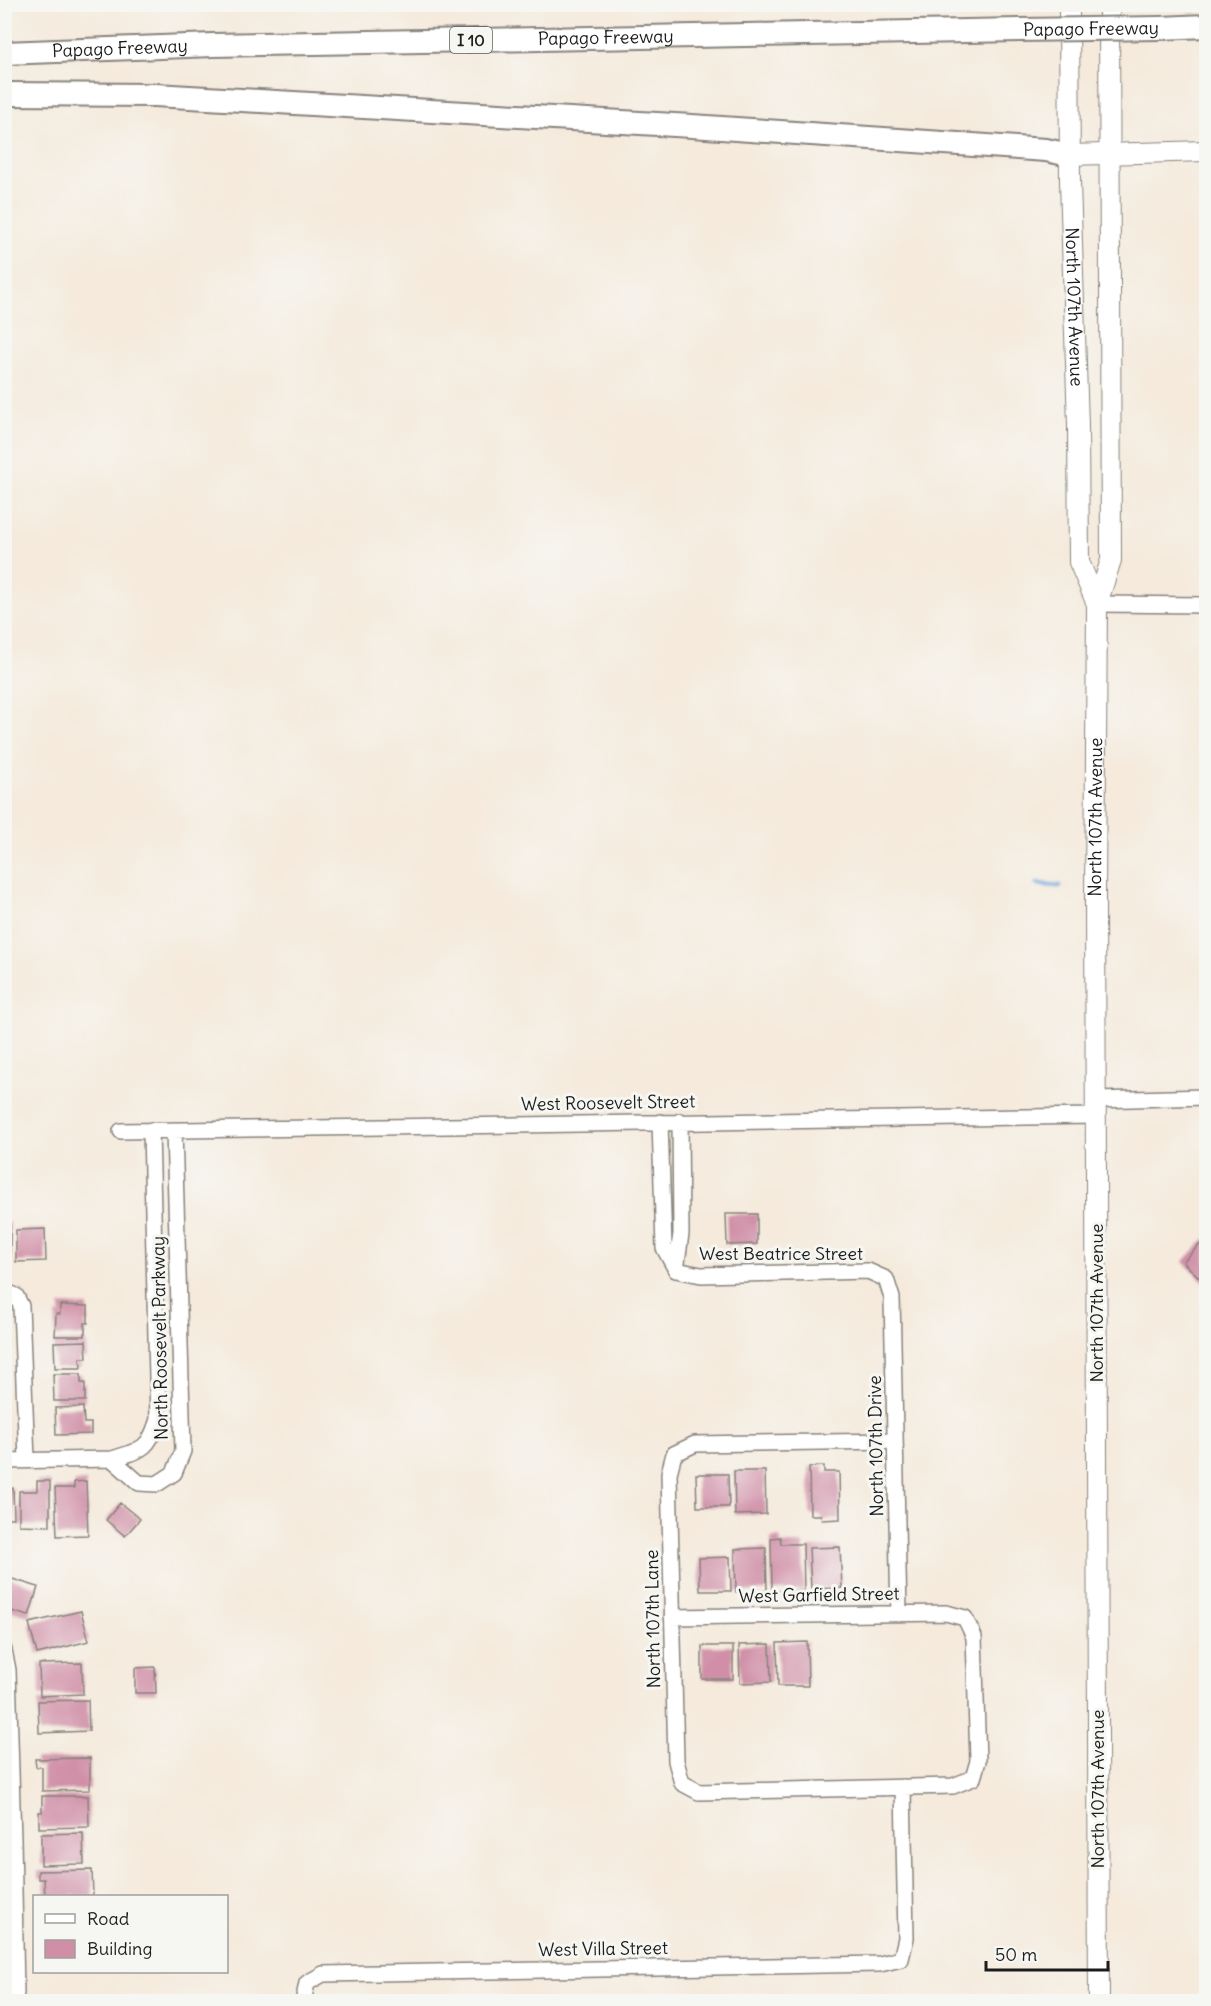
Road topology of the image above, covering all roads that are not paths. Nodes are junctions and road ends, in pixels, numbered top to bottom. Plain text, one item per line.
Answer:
1 (1069, 4) edge
2 (1109, 4) edge
3 (1206, 26) edge
4 (4, 53) edge
5 (4, 94) edge
6 (1206, 151) edge
7 (1070, 155) junction
8 (1109, 155) junction
9 (1097, 604) junction
10 (1206, 605) edge
11 (1206, 1097) edge
12 (1096, 1108) junction
13 (680, 1121) junction
14 (660, 1122) junction
15 (151, 1130) junction
16 (174, 1130) junction
17 (121, 1131) dead end
18 (681, 1222) junction
19 (662, 1223) junction
20 (676, 1270) junction
21 (886, 1279) joint
22 (10, 1294) edge
23 (181, 1363) junction
24 (157, 1364) junction
25 (895, 1441) junction
26 (112, 1459) junction
27 (27, 1460) junction
28 (4, 1461) edge
29 (899, 1614) junction
30 (672, 1617) junction
31 (5, 1650) edge
32 (903, 1787) junction
33 (9, 1839) edge
34 (13, 2001) edge
35 (303, 2001) edge
36 (1099, 2001) edge

1 - 7 main road, North 107th Avenue
2 - 8 main road, North 107th Avenue
3 - 4 highway, Papago Freeway / I 10, bridge
5 - 7 highway
6 - 8 main road
7 - 8 main road
7 - 9 main road, North 107th Avenue
8 - 9 main road, North 107th Avenue
9 - 10 street
9 - 12 main road, North 107th Avenue
11 - 12 street, West Roosevelt Street
12 - 13 street, West Roosevelt Street
12 - 36 main road, North 107th Avenue
13 - 14 street, West Roosevelt Street
13 - 18 street
14 - 16 street, West Roosevelt Street
14 - 19 street
15 - 16 street, West Roosevelt Street
15 - 17 street, West Roosevelt Street
15 - 24 street, North Roosevelt Parkway
16 - 23 street, North Roosevelt Parkway
18 - 19 street
18 - 20 street
19 - 20 street
20 - 21 street, West Beatrice Street
21 - 25 street, North 107th Drive
22 - 27 street
23 - 24 street
23 - 26 street, North Roosevelt Parkway
24 - 26 street, North Roosevelt Parkway
25 - 29 street, North 107th Drive
25 - 30 street, North 107th Lane
26 - 27 street
27 - 28 street
29 - 30 street, West Garfield Street
29 - 32 street, West Garfield Street
30 - 32 street, North 107th Lane
31 - 33 street
32 - 35 street, West Villa Street
33 - 34 street

